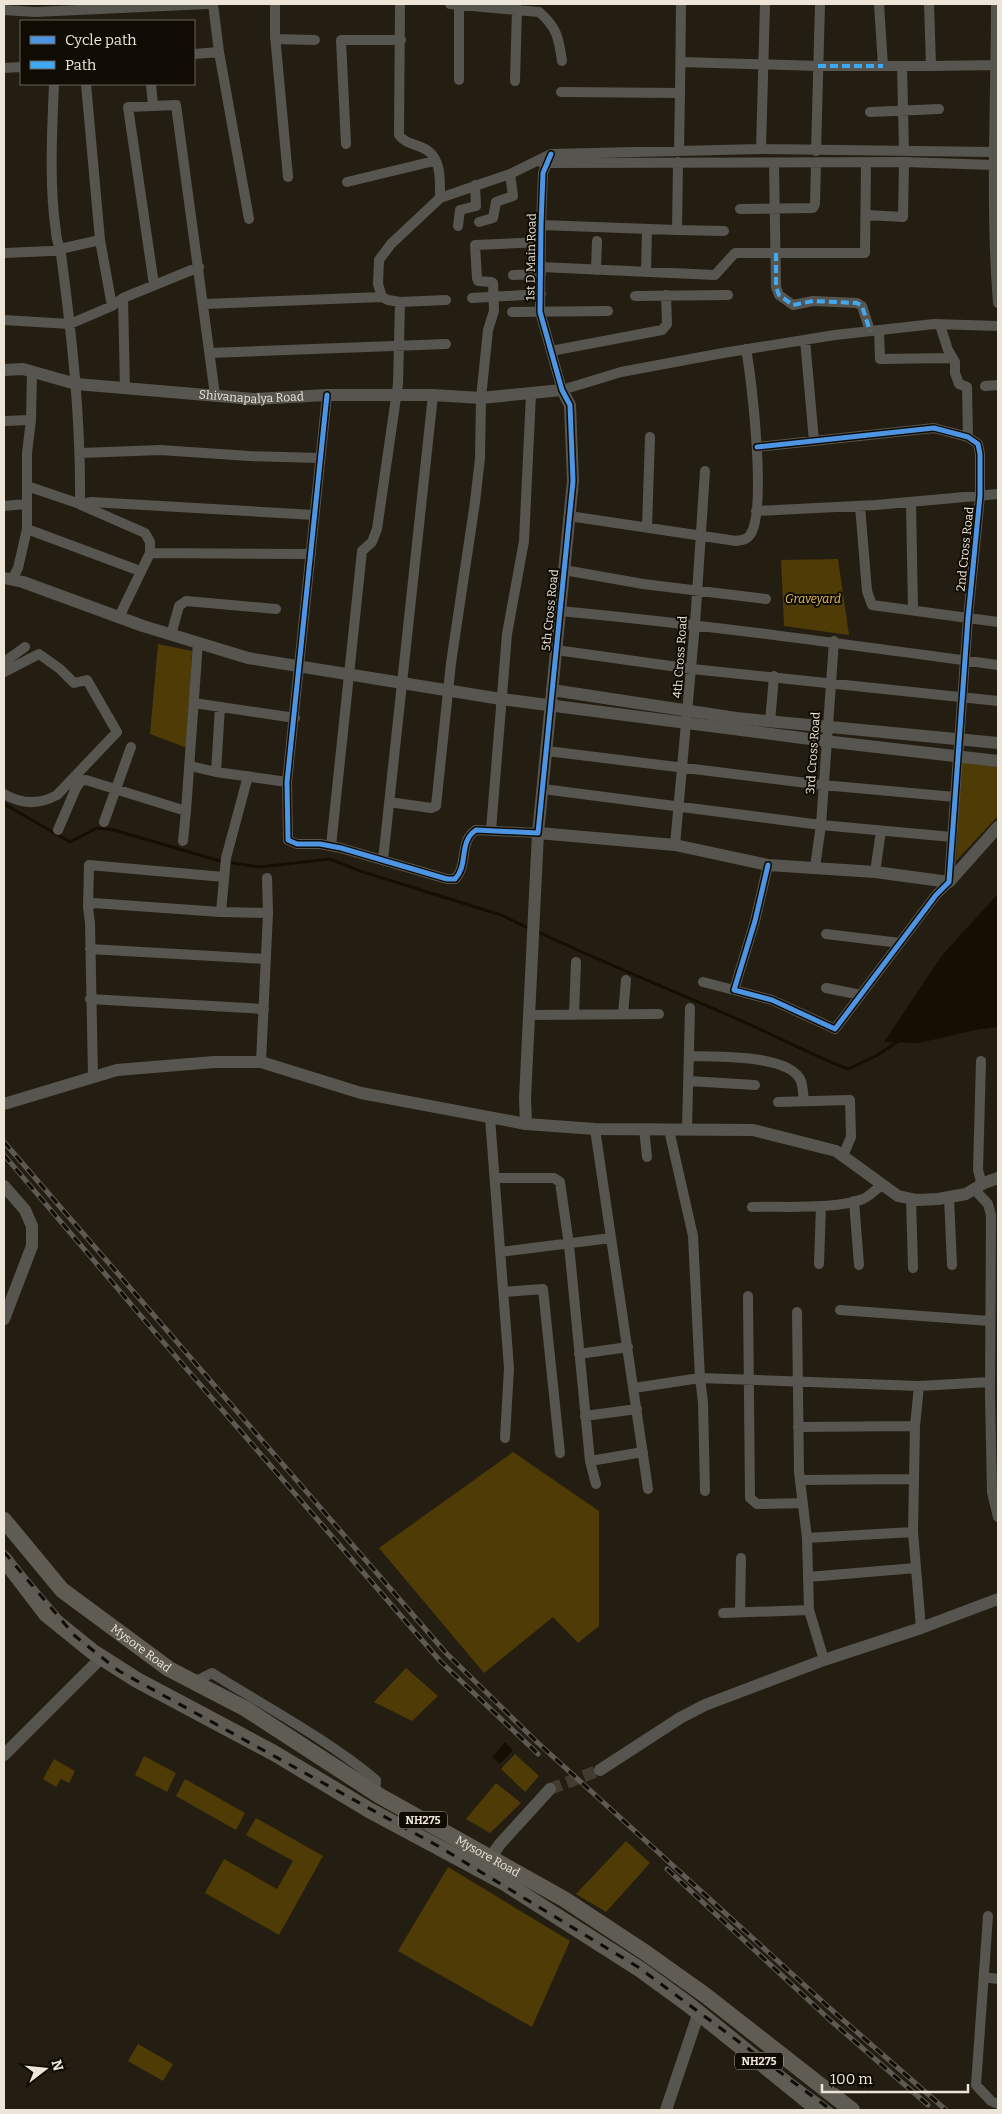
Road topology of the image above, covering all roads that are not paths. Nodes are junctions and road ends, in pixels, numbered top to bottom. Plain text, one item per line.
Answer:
1 (207, 4) edge
2 (213, 4) edge
3 (275, 4) edge
4 (400, 4) edge
5 (681, 4) edge
6 (765, 4) edge
7 (820, 4) edge
8 (879, 4) edge
9 (929, 4) edge
10 (996, 4) edge
11 (454, 5) edge
12 (93, 6) edge
13 (516, 8) junction
14 (540, 8) edge
15 (4, 10) edge
16 (275, 39) junction
17 (315, 40) dead end
18 (401, 40) junction
19 (219, 52) junction
20 (195, 54) edge
21 (562, 61) dead end
22 (680, 62) junction
23 (764, 64) junction
24 (996, 65) junction
25 (818, 66) junction
26 (883, 66) junction
27 (902, 66) junction
28 (931, 66) junction
29 (20, 67) edge
30 (4, 68) edge
31 (459, 80) dead end
32 (515, 81) dead end
33 (54, 85) edge
34 (86, 85) edge
35 (151, 85) edge
36 (561, 92) dead end
37 (680, 93) junction
38 (153, 106) junction
39 (939, 109) dead end
40 (903, 110) junction
41 (870, 112) dead end
42 (996, 116) edge
43 (346, 144) dead end
44 (679, 150) junction
45 (761, 150) junction
46 (816, 151) junction
47 (904, 151) junction
48 (996, 153) edge
49 (549, 158) junction
50 (434, 160) junction
51 (678, 162) junction
52 (904, 162) junction
53 (816, 163) junction
54 (866, 163) junction
55 (774, 164) junction
56 (996, 164) edge
57 (510, 174) junction
58 (288, 177) dead end
59 (347, 182) dead end
60 (475, 185) junction
61 (440, 198) junction
62 (740, 209) dead end
63 (775, 209) junction
64 (866, 215) junction
65 (250, 219) dead end
66 (479, 222) dead end
67 (540, 225) junction
68 (458, 226) dead end
69 (647, 229) junction
70 (677, 230) junction
71 (724, 231) dead end
72 (100, 240) junction
73 (596, 240) dead end
74 (541, 242) junction
75 (60, 248) junction
76 (4, 252) edge
77 (776, 253) junction
78 (199, 267) junction
79 (596, 270) junction
80 (541, 271) junction
81 (646, 272) junction
82 (513, 275) dead end
83 (154, 286) junction
84 (541, 294) junction
85 (666, 295) junction
86 (728, 295) dead end
87 (494, 296) junction
88 (635, 296) dead end
89 (382, 297) junction
90 (123, 298) junction
91 (472, 298) dead end
92 (446, 300) dead end
93 (400, 302) junction
94 (204, 304) junction
95 (998, 304) edge
96 (112, 306) junction
97 (512, 312) dead end
98 (540, 312) junction
99 (608, 312) dead end
100 (4, 320) edge
101 (70, 324) junction
102 (940, 324) junction
103 (998, 326) edge
104 (874, 331) junction
105 (805, 340) junction
106 (446, 344) dead end
107 (399, 347) junction
108 (746, 349) junction
109 (551, 351) junction
110 (210, 353) junction
111 (951, 358) junction
112 (4, 370) edge
113 (32, 372) junction
114 (76, 384) junction
115 (998, 385) edge
116 (985, 386) dead end
117 (125, 389) junction
118 (562, 390) junction
119 (531, 394) junction
120 (215, 395) junction
121 (327, 395) junction
122 (397, 395) junction
123 (433, 395) junction
124 (481, 398) junction
125 (31, 420) junction
126 (4, 421) edge
127 (650, 437) dead end
128 (968, 437) junction
129 (814, 441) junction
130 (757, 447) junction
131 (81, 454) junction
132 (320, 458) junction
133 (705, 471) dead end
134 (27, 486) junction
135 (998, 494) edge
136 (980, 496) junction
137 (911, 502) junction
138 (26, 504) junction
139 (80, 504) junction
140 (4, 506) edge
141 (860, 506) junction
142 (756, 511) junction
143 (314, 515) junction
144 (569, 516) junction
145 (647, 527) junction
146 (26, 529) junction
147 (700, 535) junction
148 (150, 553) junction
149 (311, 554) junction
150 (140, 570) junction
151 (564, 570) junction
152 (8, 579) edge
153 (697, 590) junction
154 (766, 599) dead end
155 (276, 608) dead end
156 (913, 610) junction
157 (560, 611) junction
158 (119, 617) junction
159 (968, 618) junction
160 (998, 622) edge
161 (696, 624) junction
162 (171, 635) junction
163 (834, 641) junction
164 (198, 642) junction
165 (24, 647) dead end
166 (556, 650) junction
167 (965, 660) junction
168 (4, 662) edge
169 (998, 665) edge
170 (300, 667) junction
171 (692, 669) junction
172 (4, 672) edge
173 (349, 675) junction
174 (774, 676) junction
175 (402, 682) junction
176 (830, 683) junction
177 (448, 690) junction
178 (552, 690) junction
179 (962, 698) junction
180 (501, 699) junction
181 (998, 701) edge
182 (194, 703) junction
183 (550, 704) junction
184 (220, 707) junction
185 (688, 710) junction
186 (295, 718) junction
187 (770, 722) junction
188 (687, 723) junction
189 (827, 727) junction
190 (960, 740) junction
191 (826, 742) junction
192 (998, 744) edge
193 (131, 747) dead end
194 (547, 751) junction
195 (959, 755) junction
196 (998, 761) edge
197 (190, 766) junction
198 (683, 766) junction
199 (216, 772) junction
200 (248, 776) junction
201 (288, 782) junction
202 (823, 785) junction
203 (543, 789) junction
204 (116, 790) junction
205 (4, 794) edge
206 (955, 797) junction
207 (389, 802) junction
208 (679, 808) junction
209 (186, 811) junction
210 (104, 822) dead end
211 (821, 825) junction
212 (998, 827) edge
213 (58, 830) dead end
214 (491, 830) junction
215 (881, 830) junction
216 (538, 833) junction
217 (952, 837) junction
218 (183, 841) dead end
219 (676, 845) junction
220 (331, 846) junction
221 (383, 860) junction
222 (768, 865) junction
223 (815, 867) junction
224 (875, 872) junction
225 (224, 877) junction
226 (267, 878) dead end
227 (949, 882) junction
228 (88, 907) junction
229 (221, 912) junction
230 (268, 913) junction
231 (826, 934) dead end
232 (900, 943) junction
233 (90, 949) junction
234 (266, 959) junction
235 (576, 962) dead end
236 (626, 980) dead end
237 (703, 982) dead end
238 (826, 988) dead end
239 (734, 990) junction
240 (861, 995) junction
241 (90, 999) junction
242 (264, 1008) junction
243 (690, 1008) dead end
244 (623, 1014) junction
245 (659, 1014) dead end
246 (529, 1015) junction
247 (574, 1015) junction
248 (690, 1056) junction
249 (261, 1062) junction
250 (980, 1062) dead end
251 (93, 1076) junction
252 (689, 1081) junction
253 (755, 1085) dead end
254 (804, 1101) junction
255 (778, 1102) dead end
256 (4, 1104) edge
257 (490, 1118) junction
258 (526, 1124) junction
259 (687, 1128) junction
260 (595, 1129) junction
261 (644, 1129) junction
262 (669, 1130) junction
263 (843, 1156) junction
264 (647, 1158) dead end
265 (495, 1178) junction
266 (998, 1178) edge
267 (882, 1185) junction
268 (4, 1186) edge
269 (978, 1187) junction
270 (948, 1197) junction
271 (911, 1199) junction
272 (854, 1201) junction
273 (821, 1206) junction
274 (752, 1207) dead end
275 (611, 1238) junction
276 (994, 1240) edge
277 (568, 1245) junction
278 (500, 1252) junction
279 (819, 1264) dead end
280 (859, 1265) dead end
281 (952, 1265) dead end
282 (913, 1268) dead end
283 (503, 1292) junction
284 (748, 1296) dead end
285 (994, 1298) edge
286 (840, 1310) dead end
287 (797, 1312) dead end
288 (4, 1319) edge
289 (990, 1321) junction
290 (994, 1344) edge
291 (628, 1347) junction
292 (579, 1354) junction
293 (700, 1378) junction
294 (749, 1378) junction
295 (797, 1380) junction
296 (990, 1382) junction
297 (919, 1386) junction
298 (634, 1388) junction
299 (994, 1396) edge
300 (637, 1408) junction
301 (585, 1416) junction
302 (915, 1426) junction
303 (798, 1427) junction
304 (505, 1438) dead end
305 (643, 1452) junction
306 (560, 1453) dead end
307 (590, 1461) junction
308 (995, 1474) edge
309 (913, 1479) junction
310 (800, 1480) junction
311 (596, 1484) dead end
312 (648, 1489) dead end
313 (706, 1491) dead end
314 (803, 1503) junction
315 (998, 1517) edge
316 (4, 1520) edge
317 (913, 1532) junction
318 (807, 1538) junction
319 (741, 1558) dead end
320 (4, 1559) edge
321 (916, 1568) junction
322 (808, 1577) junction
323 (998, 1600) edge
324 (809, 1610) junction
325 (740, 1612) junction
326 (723, 1613) dead end
327 (921, 1628) junction
328 (102, 1658) junction
329 (824, 1660) junction
330 (4, 1755) edge
331 (600, 1770) tunnel mouth
332 (550, 1789) tunnel mouth
333 (490, 1858) junction
334 (988, 1916) dead end
335 (984, 1977) junction
336 (998, 1979) edge
337 (699, 2012) junction
338 (998, 2104) edge
339 (666, 2110) edge
340 (819, 2110) edge
341 (852, 2110) edge

1 - 12 street
2 - 19 street
3 - 16 street
4 - 18 street
5 - 22 street
6 - 23 street
7 - 25 street
8 - 26 street
9 - 28 street
10 - 24 street
11 - 13 street
11 - 31 street
12 - 15 street
13 - 14 street
13 - 32 street
14 - 21 street
16 - 17 street
16 - 58 street
18 - 43 street
18 - 50 street
19 - 20 street
19 - 65 street
22 - 23 street
22 - 37 street
23 - 25 street
23 - 45 street
24 - 28 street
24 - 42 street
25 - 26 street
25 - 46 street
26 - 27 street
27 - 28 street
27 - 40 street
29 - 30 street
33 - 75 street
34 - 72 street
35 - 38 street
36 - 37 street
37 - 44 street
38 - 78 street
38 - 83 street
39 - 40 street
40 - 41 street
40 - 47 street
42 - 48 street
44 - 45 street
44 - 49 street
45 - 46 street
46 - 47 street
47 - 48 street
48 - 56 street
49 - 51 street
49 - 57 street
49 - 67 street, 1st D Main Road
50 - 59 street
50 - 61 street
51 - 55 street
51 - 70 street
52 - 54 street
52 - 56 street
52 - 64 street
53 - 54 street
53 - 55 street
53 - 63 street
54 - 64 street
55 - 63 street
56 - 95 street
57 - 60 street
57 - 66 street
60 - 61 street
60 - 68 street
61 - 89 street
62 - 63 street
63 - 77 street
64 - 77 street
67 - 69 street
67 - 74 street, 1st D Main Road
69 - 70 street
69 - 81 street
70 - 71 street
72 - 75 street
72 - 96 street
73 - 79 street
74 - 80 street, 1st D Main Road
74 - 87 street
75 - 76 street
75 - 101 street
77 - 81 street
77 - 104 street
78 - 83 street
78 - 94 street
79 - 80 street
79 - 81 street
80 - 82 street
80 - 84 street, 1st D Main Road
83 - 90 street
84 - 87 street
84 - 98 street, 1st D Main Road
85 - 86 street
85 - 88 street
85 - 109 street
87 - 91 street
87 - 124 street
89 - 93 street
89 - 94 street
90 - 96 street
90 - 117 street
92 - 93 street
93 - 107 street
94 - 110 street
96 - 101 street
97 - 98 street
98 - 99 street
98 - 109 street, 1st D Main Road
100 - 101 street
101 - 114 street
102 - 103 street
102 - 104 street
102 - 111 street
104 - 105 street
104 - 111 street
105 - 108 street
105 - 129 street
106 - 107 street
107 - 110 street
107 - 122 street
108 - 118 street
108 - 130 street
109 - 118 street, 1st D Main Road
110 - 120 street
111 - 128 street
112 - 113 street, Shivanapalya Road
113 - 114 street, Shivanapalya Road
113 - 125 street
114 - 117 street, Shivanapalya Road
114 - 131 street
115 - 116 street
117 - 120 street, Shivanapalya Road
118 - 119 street, Shivanapalya Road
118 - 144 street, 5th Cross Road
119 - 124 street, Shivanapalya Road
119 - 180 street
120 - 121 street, Shivanapalya Road
121 - 122 street, Shivanapalya Road
121 - 132 street
122 - 123 street, Shivanapalya Road
122 - 173 street
123 - 124 street, Shivanapalya Road
123 - 175 street
124 - 177 street
125 - 126 street
125 - 134 street
127 - 145 street
128 - 129 street
128 - 136 street, 2nd Cross Road
129 - 130 street
130 - 142 street
131 - 132 street
131 - 139 street
132 - 143 street
133 - 147 street, 4th Cross Road
134 - 138 street
134 - 139 street
135 - 136 street
136 - 137 street
136 - 159 street, 2nd Cross Road
137 - 141 street
137 - 156 street
138 - 140 street
138 - 146 street
139 - 143 street
139 - 148 street
141 - 142 street
141 - 156 street
142 - 147 street
143 - 149 street
144 - 145 street
144 - 151 street, 5th Cross Road
145 - 147 street
146 - 150 street
146 - 152 street
147 - 153 street, 4th Cross Road
148 - 149 street
148 - 150 street
149 - 170 street
150 - 158 street
151 - 153 street
151 - 157 street, 5th Cross Road
152 - 158 street
153 - 154 street
153 - 161 street, 4th Cross Road
155 - 162 street
156 - 159 street
157 - 161 street
157 - 166 street, 5th Cross Road
158 - 162 street
159 - 160 street
159 - 167 street, 2nd Cross Road
161 - 163 street
161 - 171 street, 4th Cross Road
162 - 164 street
163 - 167 street
163 - 176 street, 3rd Cross Road
164 - 170 street
164 - 182 street
165 - 168 street
166 - 171 street
166 - 178 street, 5th Cross Road
167 - 169 street
167 - 179 street, 2nd Cross Road
170 - 173 street
170 - 186 street
171 - 174 street
171 - 185 street, 4th Cross Road
172 - 205 street
173 - 175 street
173 - 220 street
174 - 176 street
174 - 187 street
175 - 177 street
175 - 207 street
176 - 179 street
176 - 189 street, 3rd Cross Road
177 - 180 street
177 - 207 street
178 - 183 street, 5th Cross Road
178 - 185 street
179 - 181 street
179 - 190 street, 2nd Cross Road
180 - 183 street
180 - 214 street
182 - 184 street
182 - 197 street
183 - 188 street
183 - 194 street, 5th Cross Road
184 - 186 street
184 - 199 street
185 - 187 street
185 - 188 street, 4th Cross Road
186 - 201 street
187 - 189 street
188 - 191 street
188 - 198 street, 4th Cross Road
189 - 190 street
189 - 191 street, 3rd Cross Road
190 - 192 street
190 - 195 street, 2nd Cross Road
191 - 195 street
191 - 202 street, 3rd Cross Road
193 - 204 street
194 - 198 street
194 - 203 street, 5th Cross Road
195 - 196 street
195 - 206 street, 2nd Cross Road
197 - 199 street
197 - 209 street
198 - 202 street
198 - 208 street, 4th Cross Road
199 - 200 street
200 - 201 street
200 - 225 street
201 - 220 street
202 - 206 street
202 - 211 street, 3rd Cross Road
203 - 208 street
203 - 216 street, 5th Cross Road
204 - 209 street
204 - 210 street
204 - 213 street
206 - 217 street, 2nd Cross Road
207 - 221 street
208 - 211 street
208 - 219 street, 4th Cross Road
209 - 218 street
211 - 215 street
211 - 223 street, 3rd Cross Road
212 - 227 street
214 - 216 street
214 - 221 street
215 - 217 street
215 - 224 street
216 - 219 street
216 - 246 street, 5th Cross Road
217 - 227 street, 2nd Cross Road
219 - 222 street
220 - 221 street
222 - 223 street
222 - 239 street
223 - 224 street
224 - 227 street
225 - 228 street
225 - 229 street
226 - 230 street
227 - 232 street
228 - 229 street
228 - 233 street
229 - 230 street
230 - 234 street
231 - 232 street
232 - 240 street
233 - 234 street
233 - 241 street
234 - 242 street
235 - 247 street
236 - 244 street
237 - 239 street
238 - 240 street
239 - 240 street
241 - 242 street
241 - 251 street
242 - 249 street
243 - 248 street
244 - 245 street
244 - 247 street
246 - 247 street
246 - 258 street, 5th Cross Road
248 - 252 street
248 - 254 street
249 - 251 street
249 - 257 street
250 - 269 street
251 - 256 street
252 - 253 street
252 - 259 street
254 - 255 street
254 - 263 street
257 - 258 street
257 - 265 street
258 - 260 street
259 - 262 street
259 - 263 street
260 - 261 street
260 - 275 street
261 - 262 street
261 - 264 street
262 - 293 street
263 - 267 street
265 - 277 street
265 - 278 street
266 - 269 street
267 - 271 street
267 - 272 street
268 - 288 street
269 - 270 street
269 - 276 street
270 - 271 street
270 - 281 street
271 - 282 street
272 - 273 street
272 - 280 street
273 - 274 street
273 - 279 street
275 - 277 street
275 - 291 street
276 - 285 street
277 - 278 street
277 - 292 street
278 - 283 street
283 - 304 street
283 - 306 street
284 - 294 street
285 - 289 street
286 - 289 street
287 - 295 street
289 - 290 street
290 - 296 street
291 - 292 street
291 - 298 street
292 - 301 street
293 - 294 street
293 - 298 street
293 - 313 street
294 - 295 street
294 - 314 street
295 - 297 street
295 - 303 street
296 - 297 street
296 - 299 street
297 - 302 street
298 - 300 street
299 - 308 street
300 - 301 street
300 - 305 street
301 - 307 street
302 - 303 street
302 - 309 street
303 - 310 street
305 - 307 street
305 - 312 street
307 - 311 street
308 - 315 street
309 - 310 street
309 - 317 street
310 - 314 street
314 - 318 street
316 - 333 highway, Mysore Road / NH275
317 - 318 street
317 - 321 street
318 - 322 street
319 - 325 street
320 - 328 highway, Mysore Road / NH275
321 - 322 street
321 - 327 street
322 - 324 street
323 - 327 street
324 - 325 street
324 - 329 street
325 - 326 street
327 - 329 street
328 - 330 street
328 - 337 highway, Mysore Road / NH275
329 - 331 street
332 - 333 street
333 - 341 highway, Mysore Road / NH275
334 - 335 street
335 - 336 street
335 - 338 street
337 - 339 street
337 - 340 highway, Mysore Road / NH275

